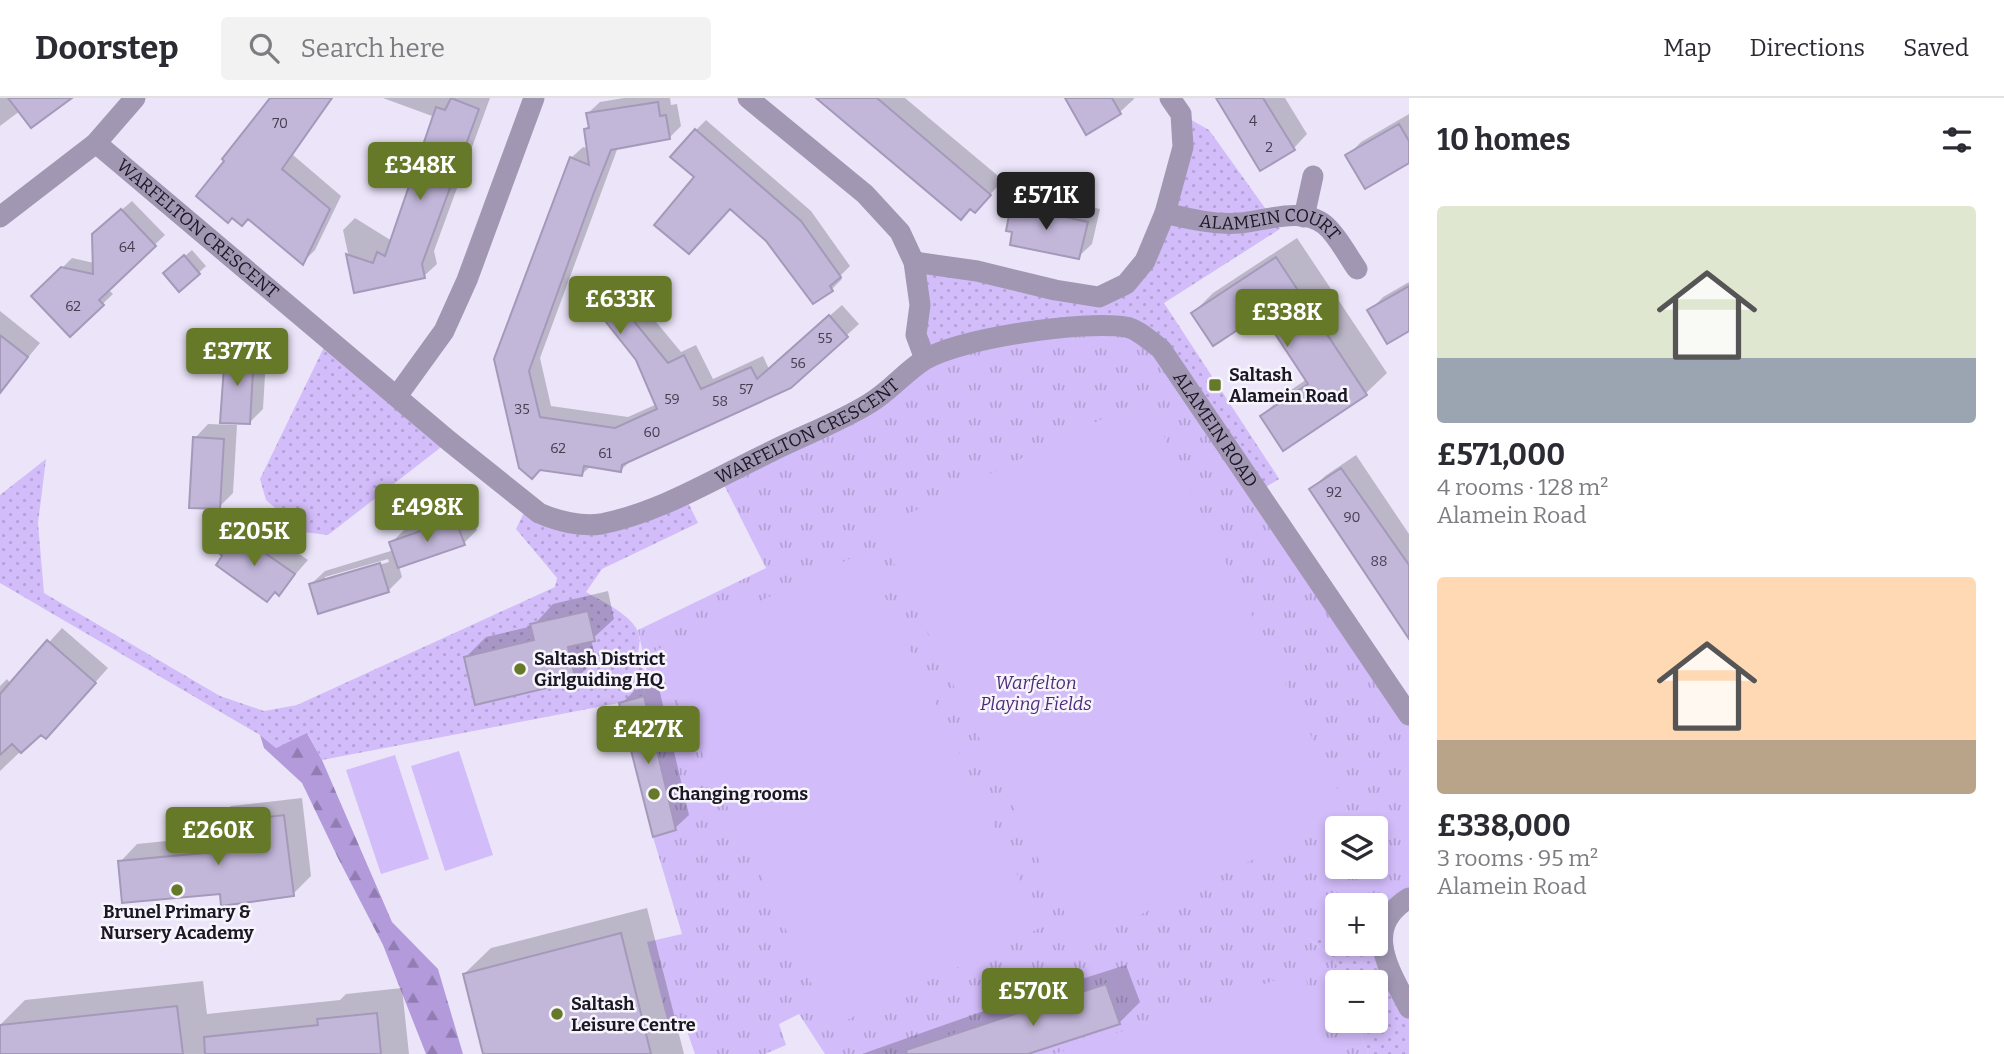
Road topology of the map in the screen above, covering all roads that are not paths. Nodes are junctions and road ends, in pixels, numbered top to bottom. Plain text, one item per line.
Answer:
1 (135, 98) edge
2 (534, 98) edge
3 (748, 98) edge
4 (1170, 98) edge
5 (96, 143) junction
6 (1313, 176) dead end
7 (1165, 213) junction
8 (0, 217) edge
9 (1304, 217) junction
10 (914, 262) junction
11 (1357, 269) dead end
12 (925, 359) junction
13 (397, 396) junction
14 (1409, 715) edge
15 (1409, 898) edge
16 (1409, 1008) edge

1 - 5 street
2 - 13 street
3 - 10 street
4 - 7 street
5 - 8 street
5 - 13 street, WARFELTON CRESCENT
6 - 9 street
7 - 9 street, ALAMEIN COURT
7 - 10 street
9 - 11 street, ALAMEIN COURT
10 - 12 street
12 - 13 street, WARFELTON CRESCENT
12 - 14 street, ALAMEIN ROAD
15 - 16 street

